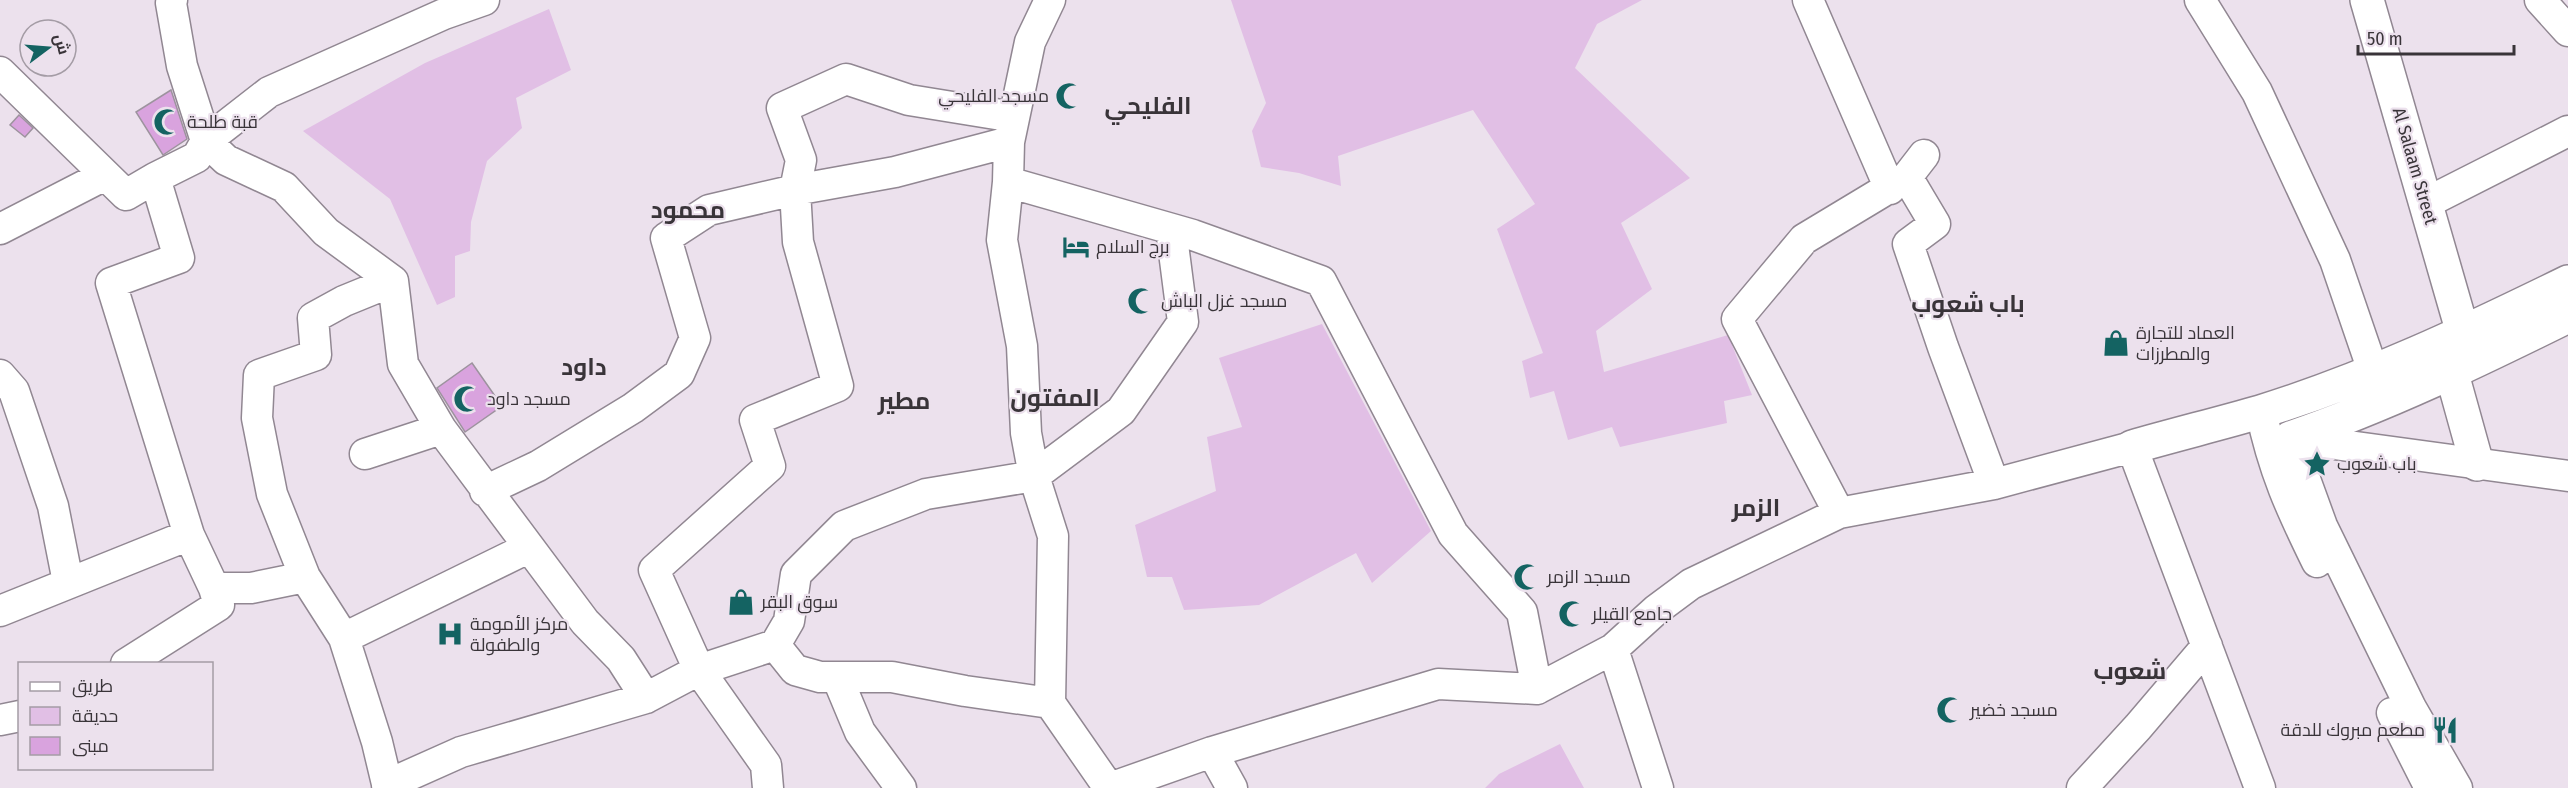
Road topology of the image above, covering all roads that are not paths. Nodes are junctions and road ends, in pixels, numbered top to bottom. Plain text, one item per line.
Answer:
1 (172, 0) edge
2 (484, 0) edge
3 (1050, 0) edge
4 (1808, 0) edge
5 (2200, 0) edge
6 (2367, 0) edge
7 (2540, 0) edge
8 (2568, 31) edge
9 (0, 72) edge
10 (1011, 130) junction
11 (2568, 131) edge
12 (206, 141) junction
13 (1907, 173) junction
14 (105, 175) junction
15 (155, 178) junction
16 (1008, 182) junction
17 (795, 190) junction
18 (2426, 202) junction
19 (0, 229) edge
20 (1171, 229) junction
21 (393, 281) junction
22 (2568, 282) edge
23 (2568, 316) edge
24 (2463, 333) junction
25 (2373, 371) junction
26 (2452, 374) junction
27 (0, 375) edge
28 (2261, 411) junction
29 (441, 429) junction
30 (2290, 438) junction
31 (2132, 447) junction
32 (365, 454) dead end
33 (2477, 464) junction
34 (1034, 476) junction
35 (2568, 476) edge
36 (1994, 484) junction
37 (485, 491) junction
38 (1839, 513) junction
39 (189, 535) junction
40 (528, 548) junction
41 (304, 577) junction
42 (68, 582) junction
43 (214, 588) junction
44 (0, 611) edge
45 (344, 638) junction
46 (775, 645) junction
47 (2207, 646) junction
48 (1613, 649) junction
49 (128, 662) edge
50 (699, 670) junction
51 (837, 677) junction
52 (1537, 688) junction
53 (646, 698) junction
54 (1050, 703) junction
55 (18, 716) edge
56 (0, 720) edge
57 (1212, 752) junction
58 (388, 787) edge
59 (768, 788) edge
60 (901, 788) edge
61 (1110, 788) edge
62 (1232, 788) edge
63 (1658, 788) edge
64 (2082, 788) edge
65 (2260, 788) edge
66 (2430, 788) edge
67 (2457, 788) edge

1 - 12 street
2 - 12 street
3 - 10 street
4 - 13 street
5 - 25 street
6 - 18 main road, Al Salaam Street
7 - 8 street
9 - 14 street
10 - 16 street
10 - 17 street
10 - 17 street
11 - 18 street
12 - 15 street
12 - 21 street
13 - 36 street
13 - 38 street
14 - 15 street
14 - 19 street
15 - 39 street
16 - 20 street
16 - 34 street
17 - 37 street
17 - 50 street
18 - 24 main road, Al Salaam Street
20 - 34 street
20 - 52 street
21 - 29 street
21 - 41 street
22 - 24 main road
23 - 26 main road
24 - 25 main road
24 - 26 main road
25 - 28 main road
26 - 30 main road
26 - 33 main road
27 - 42 street
28 - 31 main road
28 - 66 street
29 - 32 street
29 - 37 street
30 - 33 street
30 - 67 street
31 - 36 street
31 - 47 street
33 - 35 street
34 - 46 street
34 - 54 street
36 - 38 street
37 - 40 street
38 - 48 street
39 - 42 street
39 - 43 street
40 - 45 street
40 - 53 street
41 - 43 street
41 - 45 street
42 - 44 street
43 - 49 street
45 - 58 street
46 - 50 street
46 - 51 street
47 - 64 street
47 - 65 street
48 - 52 street
48 - 63 street
50 - 53 street
50 - 59 street
51 - 54 street
51 - 60 street
52 - 57 street
53 - 58 street
54 - 61 street
55 - 56 street
57 - 61 street
57 - 62 street

